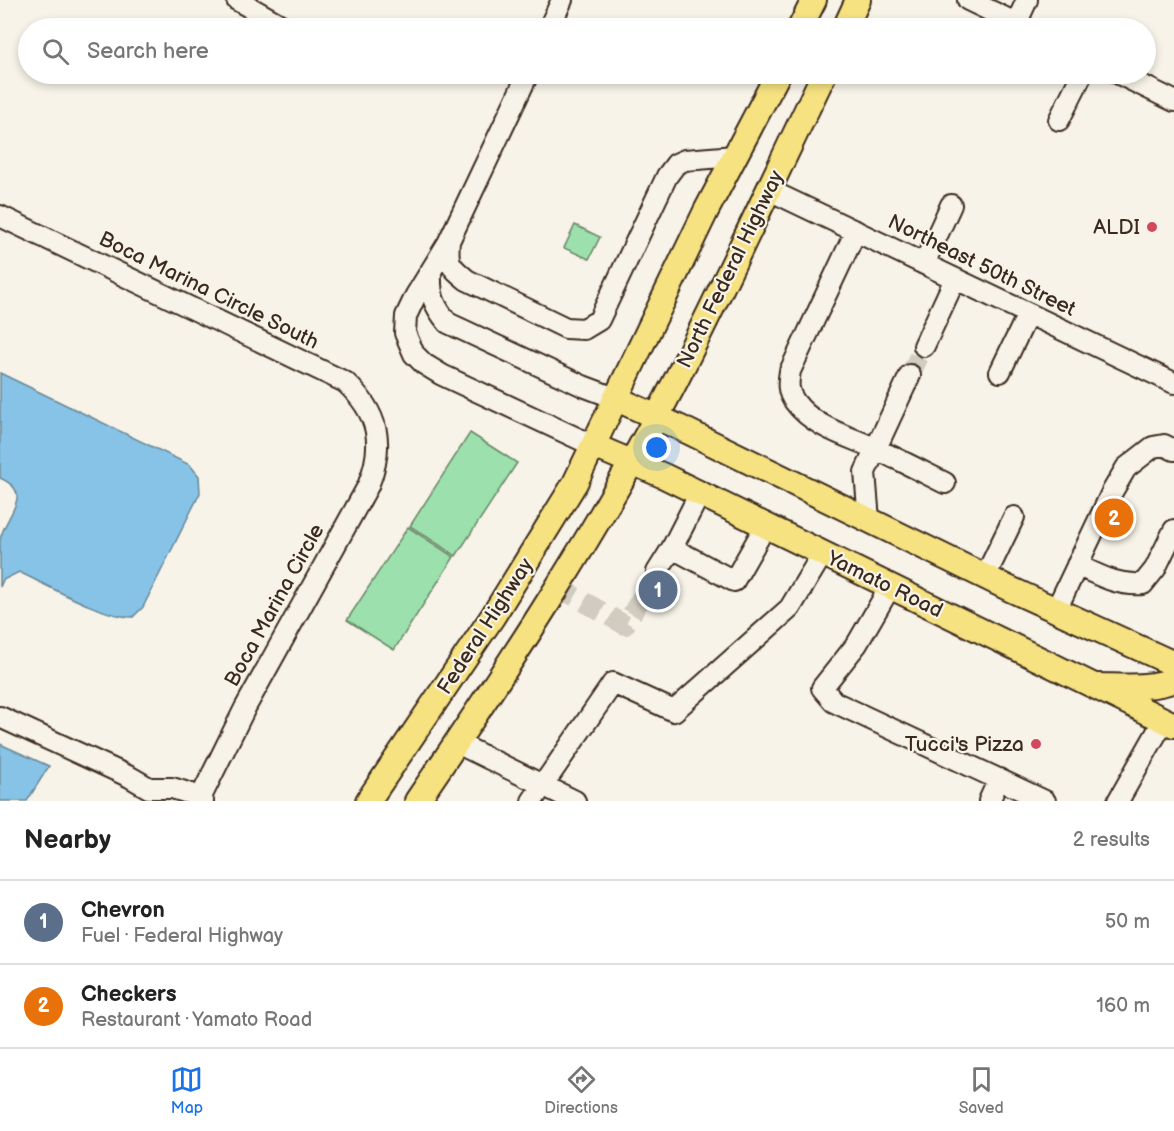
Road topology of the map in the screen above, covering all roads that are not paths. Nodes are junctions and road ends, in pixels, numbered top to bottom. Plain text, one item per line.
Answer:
1 (237, 0) edge
2 (562, 0) edge
3 (814, 0) edge
4 (858, 0) edge
5 (968, 0) edge
6 (1027, 0) edge
7 (268, 18) edge
8 (554, 18) edge
9 (805, 18) edge
10 (850, 18) edge
11 (1005, 18) edge
12 (1023, 18) edge
13 (523, 84) edge
14 (773, 84) edge
15 (819, 84) edge
16 (1077, 84) edge
17 (1140, 84) edge
18 (1174, 100) edge
19 (1059, 120) dead end
20 (735, 156) junction
21 (769, 190) junction
22 (951, 205) dead end
23 (0, 216) edge
24 (855, 231) junction
25 (449, 241) junction
26 (924, 264) junction
27 (431, 273) junction
28 (955, 279) junction
29 (1028, 314) junction
30 (924, 346) tunnel mouth
31 (1000, 372) dead end
32 (910, 375) tunnel mouth
33 (1174, 383) edge
34 (615, 399) junction
35 (656, 416) junction
36 (376, 430) joint
37 (594, 446) junction
38 (876, 448) junction
39 (1174, 450) edge
40 (631, 462) junction
41 (945, 483) dead end
42 (700, 493) junction
43 (1014, 518) dead end
44 (868, 520) junction
45 (766, 525) junction
46 (1174, 530) edge
47 (672, 548) junction
48 (823, 553) junction
49 (1077, 565) junction
50 (657, 572) tunnel mouth
51 (985, 577) junction
52 (891, 587) junction
53 (1056, 610) junction
54 (1174, 664) edge
55 (1174, 680) edge
56 (1092, 686) junction
57 (0, 717) edge
58 (1171, 719) edge
59 (457, 743) junction
60 (999, 779) junction
61 (537, 793) edge
62 (150, 795) edge
63 (1038, 799) edge
64 (201, 800) edge
65 (368, 801) edge
66 (417, 801) edge
67 (575, 801) edge
68 (988, 801) edge
69 (1118, 801) edge

1 - 7 street
2 - 8 street
3 - 9 main road
4 - 10 main road
5 - 11 street
6 - 12 street
13 - 25 street
14 - 20 main road
15 - 21 main road, North Federal Highway
16 - 19 street
17 - 18 street
20 - 25 street
20 - 34 main road
21 - 24 street, Northeast 50th Street
21 - 35 main road, North Federal Highway
22 - 26 street
23 - 36 street, Boca Marina Circle South
24 - 26 street, Northeast 50th Street
24 - 38 street
25 - 27 street
26 - 28 street, Northeast 50th Street
27 - 34 street
27 - 37 street
28 - 29 street, Northeast 50th Street
28 - 30 street
29 - 31 street
29 - 33 street, Northeast 50th Street
32 - 38 street
34 - 35 main road
34 - 37 main road
35 - 40 main road, North Federal Highway
35 - 44 main road
36 - 64 street, Boca Marina Circle
37 - 40 main road, Yamato Road
37 - 65 main road, Federal Highway
38 - 41 street
38 - 44 street
39 - 49 street
40 - 42 main road, Yamato Road
40 - 59 main road, Federal Highway
42 - 45 main road, Yamato Road
42 - 47 street
43 - 51 street
44 - 51 main road
45 - 47 street
45 - 48 main road, Yamato Road
46 - 49 street
47 - 50 street
48 - 52 main road, Yamato Road
48 - 61 street
49 - 53 street
51 - 53 main road
52 - 56 main road, Yamato Road
52 - 60 street
53 - 54 main road
55 - 56 main road
56 - 58 main road, Yamato Road
57 - 62 street
58 - 69 street
59 - 61 street
59 - 66 main road, Federal Highway
60 - 63 street
60 - 68 street
61 - 67 street
62 - 64 street

